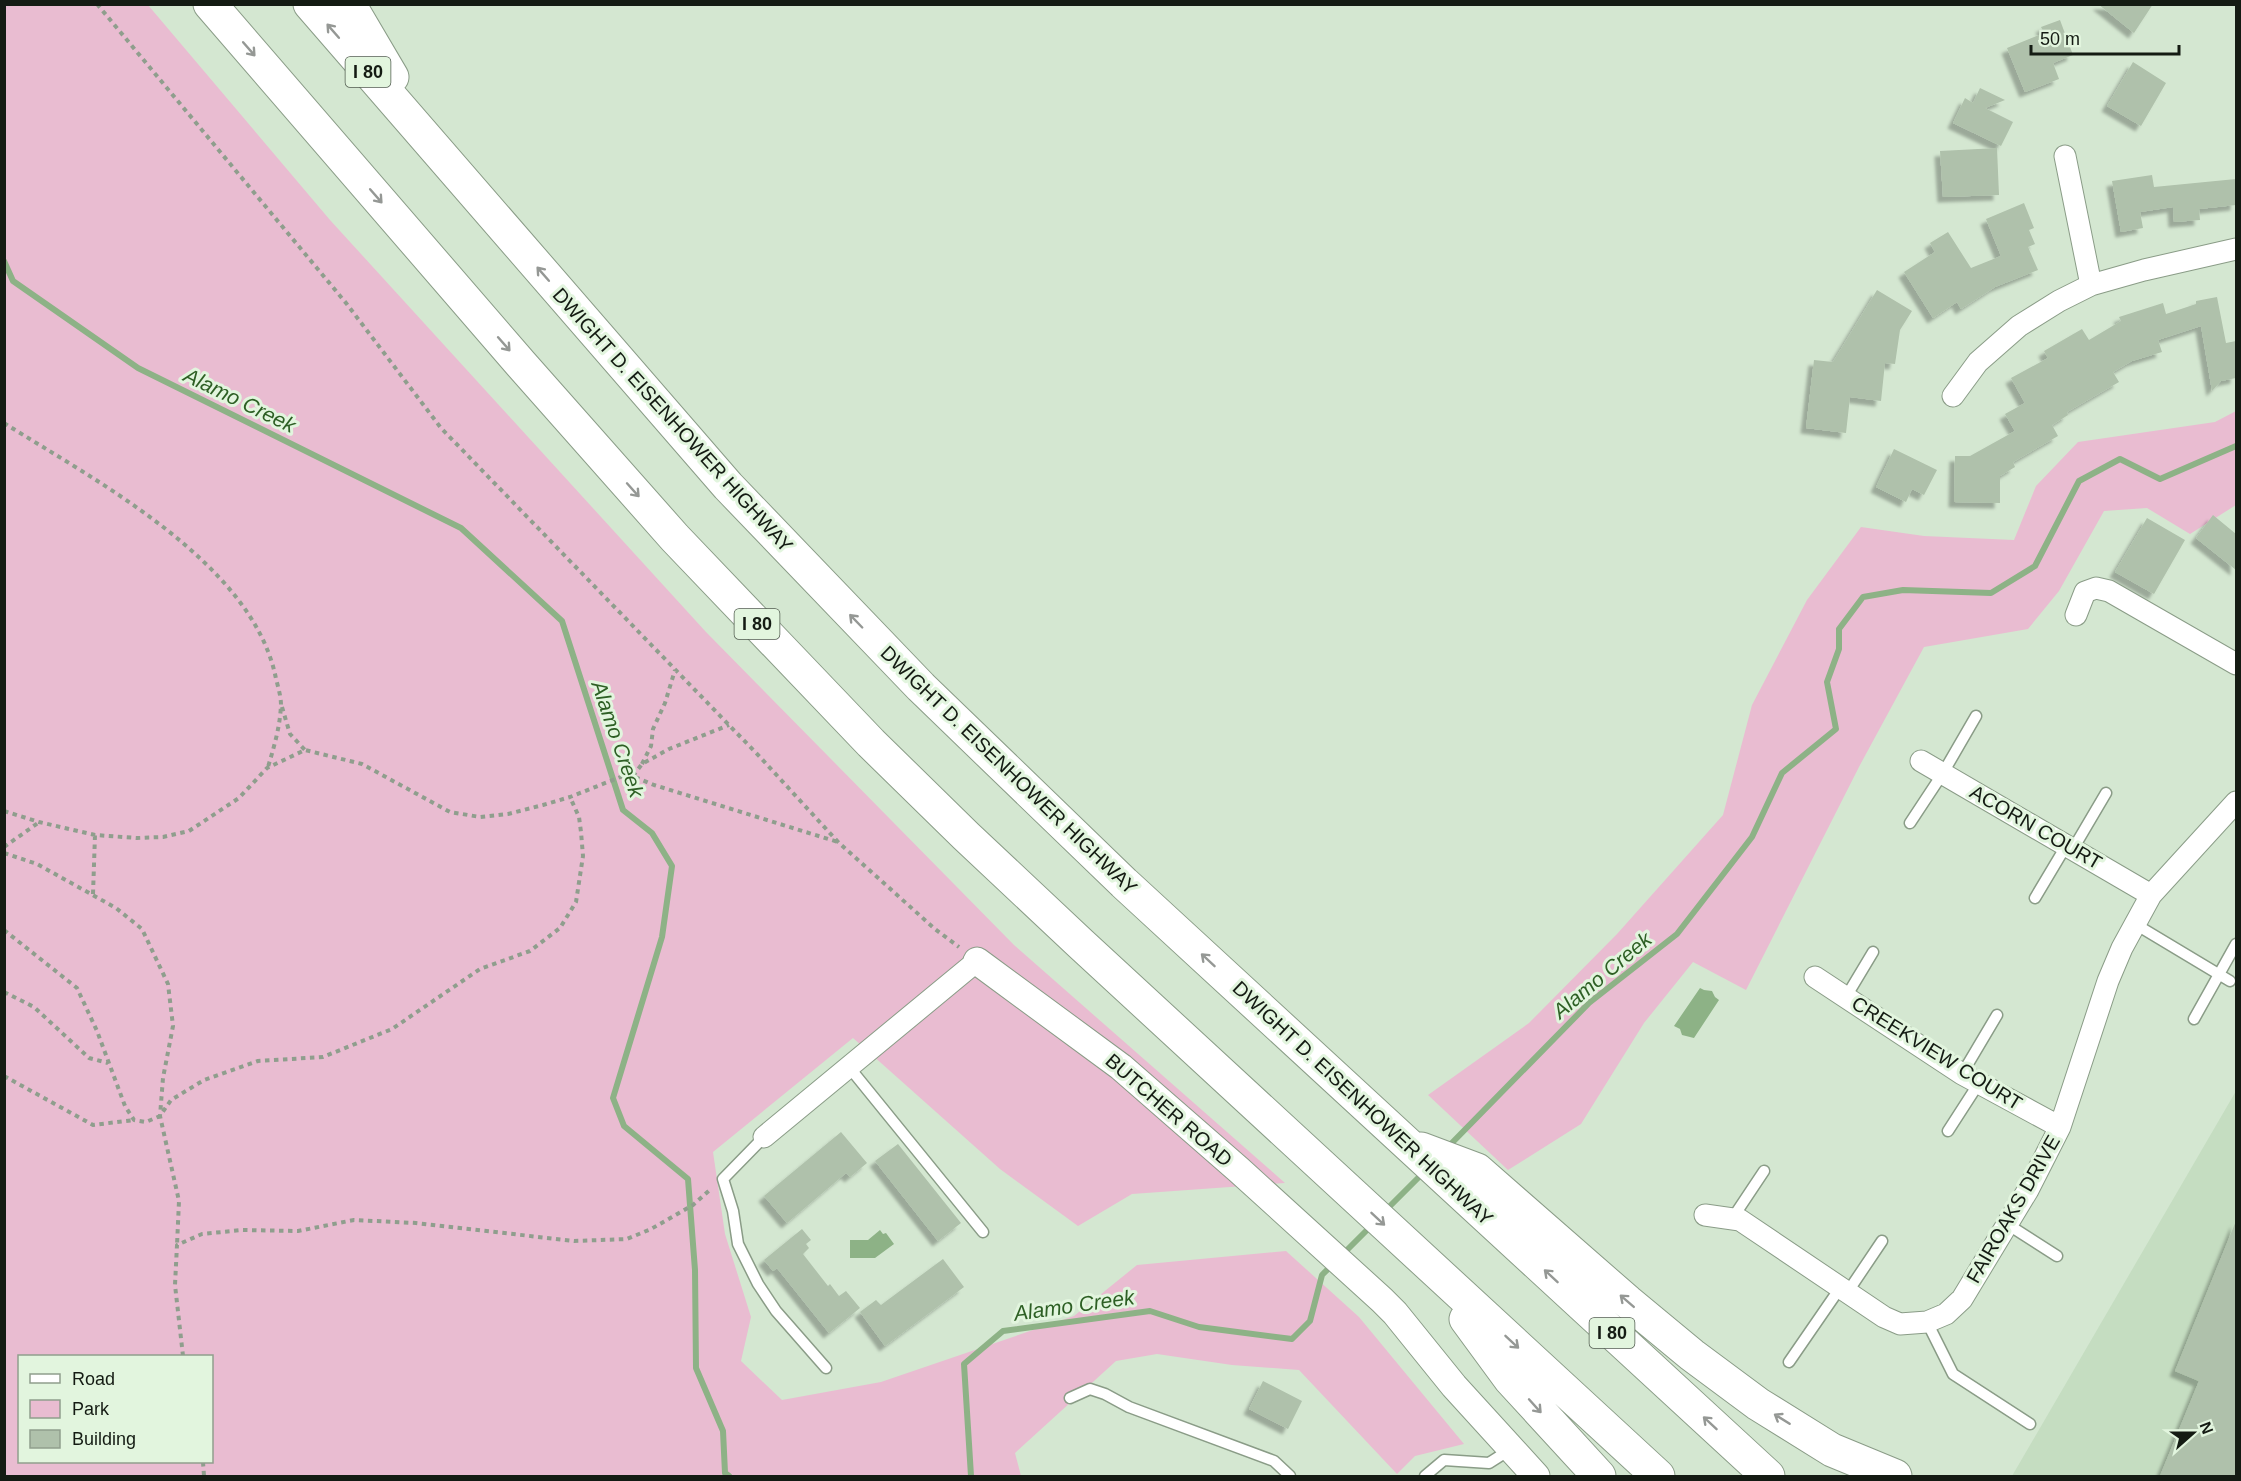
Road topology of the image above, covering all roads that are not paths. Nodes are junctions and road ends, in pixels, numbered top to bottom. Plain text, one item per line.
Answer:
1 (210, 4) edge
2 (310, 4) edge
3 (349, 4) edge
4 (426, 138) junction
5 (2065, 156) dead end
6 (2236, 249) edge
7 (2091, 285) junction
8 (1953, 396) dead end
9 (2076, 615) dead end
10 (2236, 664) edge
11 (1976, 716) dead end
12 (1921, 761) dead end
13 (1943, 772) junction
14 (2106, 793) dead end
15 (2236, 802) edge
16 (1910, 824) dead end
17 (2069, 847) junction
18 (2151, 895) junction
19 (2035, 898) dead end
20 (2135, 924) junction
21 (2236, 944) edge
22 (1874, 952) dead end
23 (977, 961) joint
24 (2219, 974) junction
25 (1815, 976) dead end
26 (2230, 981) dead end
27 (1846, 997) junction
28 (1996, 1015) dead end
29 (2194, 1019) dead end
30 (849, 1067) junction
31 (1971, 1078) junction
32 (2060, 1127) junction
33 (1947, 1131) dead end
34 (764, 1137) joint
35 (1764, 1171) dead end
36 (1467, 1180) junction
37 (1706, 1215) dead end
38 (1732, 1219) junction
39 (2007, 1224) junction
40 (983, 1232) dead end
41 (1882, 1241) dead end
42 (1413, 1251) junction
43 (2057, 1256) dead end
44 (1844, 1290) junction
45 (1927, 1322) junction
46 (1789, 1362) dead end
47 (826, 1368) dead end
48 (1070, 1398) dead end
49 (2030, 1424) dead end
50 (1511, 1449) junction
51 (1290, 1476) edge
52 (1425, 1476) edge
53 (1536, 1476) edge
54 (1599, 1476) edge
55 (1658, 1476) edge
56 (1768, 1476) edge
57 (1895, 1476) edge

1 -> 42 highway, I 80
4 -> 2 highway, DWIGHT D. EISENHOWER HIGHWAY / I 80
3 - 4 highway
36 -> 4 highway, DWIGHT D. EISENHOWER HIGHWAY / I 80
5 - 7 street
6 - 7 street
7 - 8 street
9 - 10 street
11 - 13 lane
12 - 13 street, ACORN COURT
13 - 16 lane
13 - 17 street, ACORN COURT
14 - 17 lane
15 - 18 street, FAIROAKS DRIVE
17 - 18 street, ACORN COURT
17 - 19 lane
18 - 20 street, FAIROAKS DRIVE
20 - 24 lane
20 - 32 street, FAIROAKS DRIVE
21 - 24 lane
22 - 27 lane
23 - 30 street
23 - 50 street, BUTCHER ROAD
24 - 26 lane
24 - 29 lane
25 - 27 street, CREEKVIEW COURT
27 - 31 street, CREEKVIEW COURT
28 - 31 lane
30 - 34 street
30 - 40 lane
31 - 32 street, CREEKVIEW COURT
31 - 33 lane
32 - 39 street, FAIROAKS DRIVE
34 - 47 lane
35 - 38 lane
56 -> 36 highway, DWIGHT D. EISENHOWER HIGHWAY / I 80
57 -> 36 highway
37 - 38 street, FAIROAKS DRIVE
38 - 44 street, FAIROAKS DRIVE
39 - 43 lane
39 - 45 street, FAIROAKS DRIVE
41 - 44 lane
42 -> 54 highway
42 -> 55 highway, I 80
44 - 45 street, FAIROAKS DRIVE
44 - 46 lane
45 - 49 lane
48 - 51 lane
50 - 52 lane
50 - 53 street, BUTCHER ROAD

